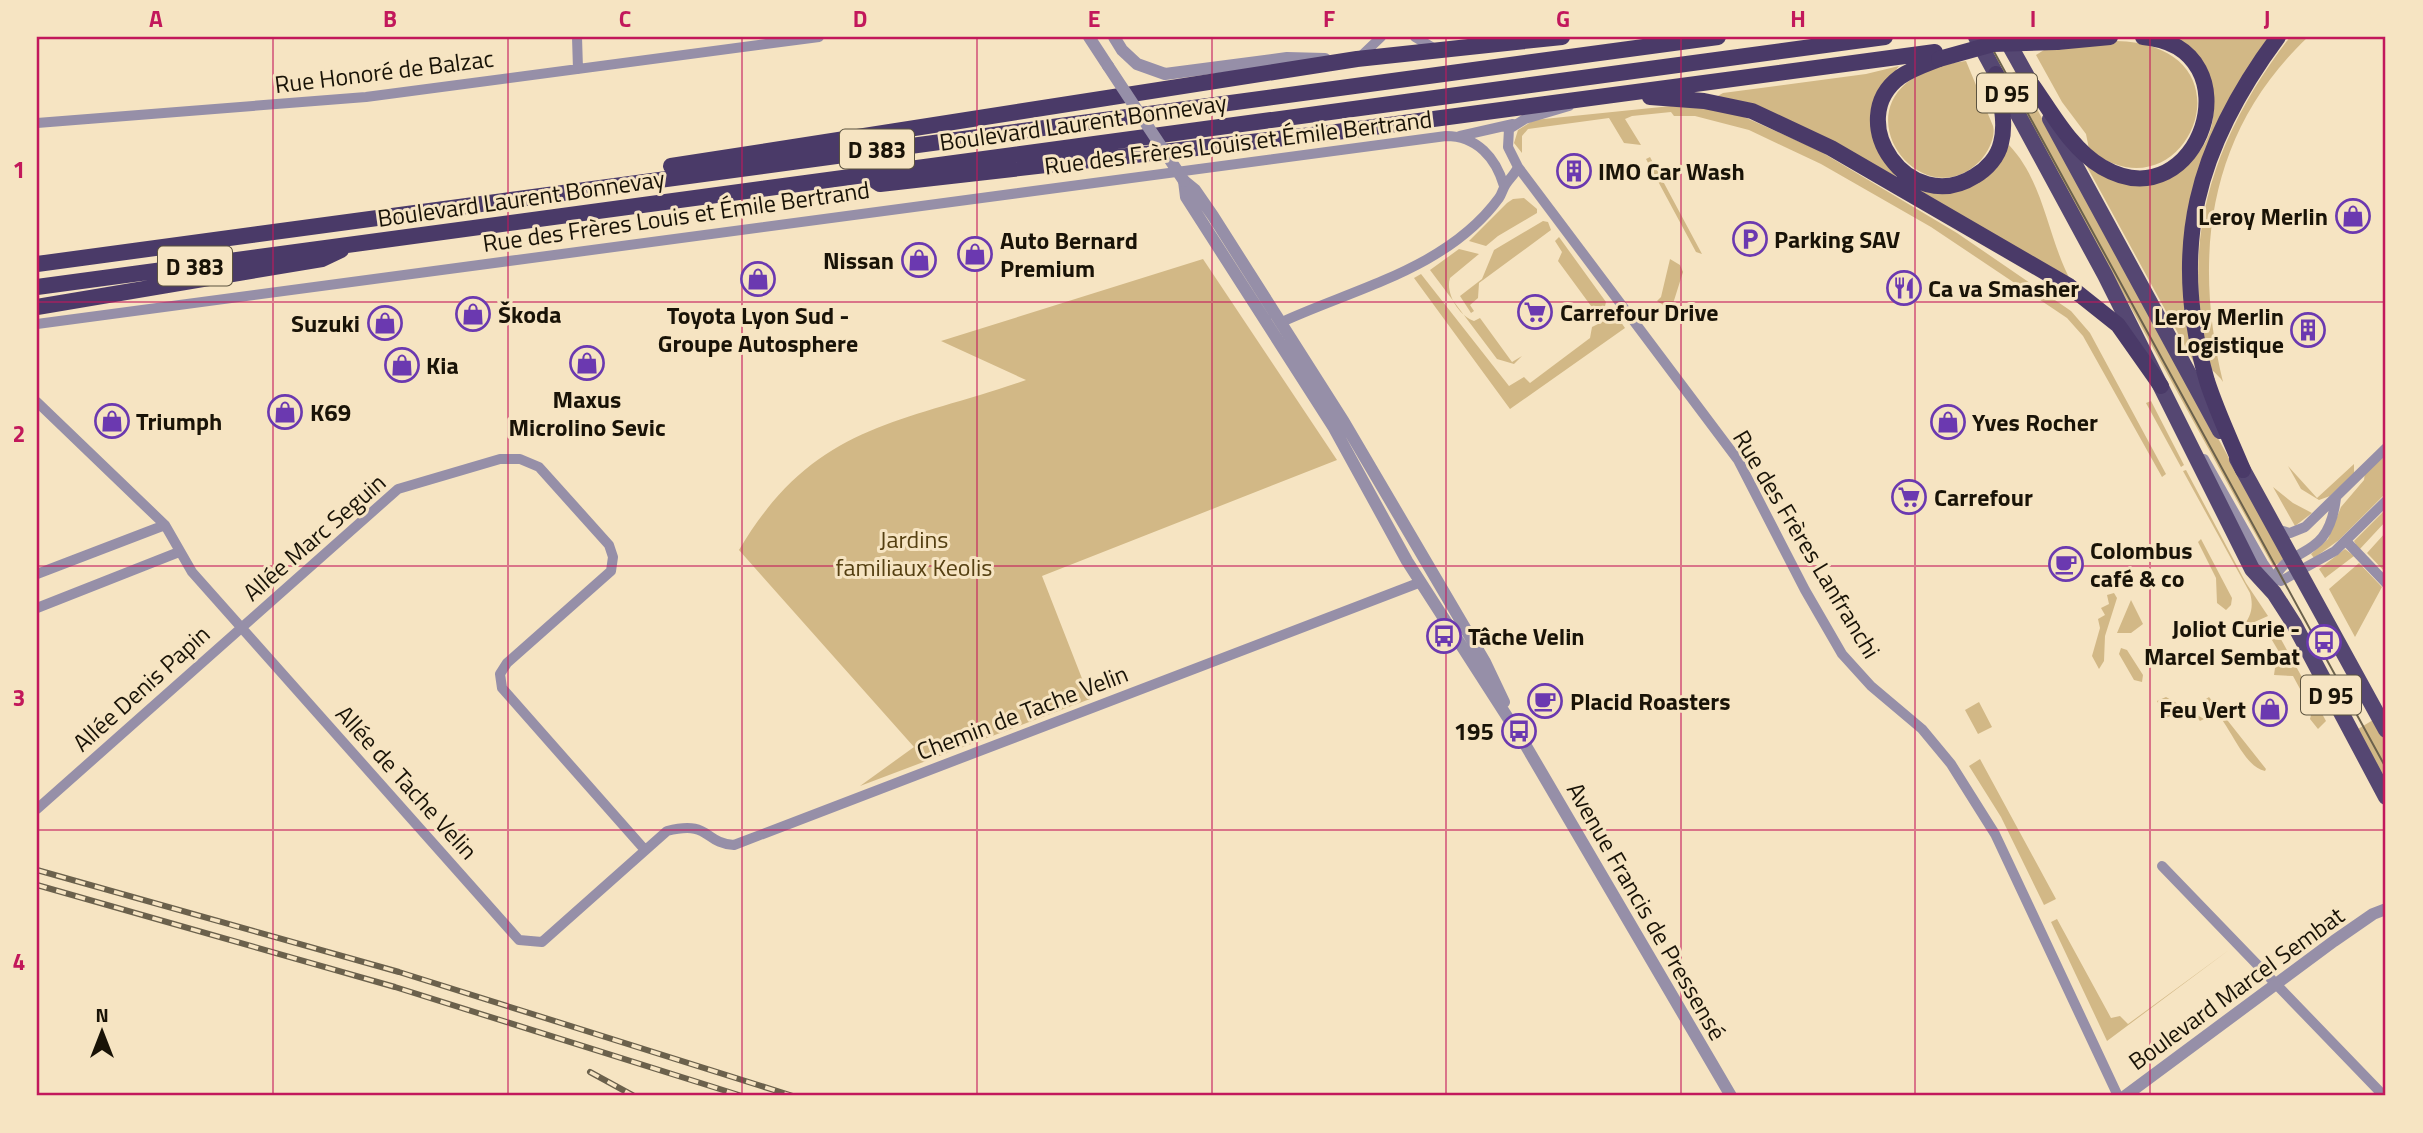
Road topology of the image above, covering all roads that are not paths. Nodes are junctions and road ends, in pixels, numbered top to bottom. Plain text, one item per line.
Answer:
1 (577, 37) edge
2 (819, 37) edge
3 (1089, 37) edge
4 (1114, 37) edge
5 (1381, 37) edge
6 (1415, 37) edge
7 (1514, 37) edge
8 (1562, 37) edge
9 (1718, 37) edge
10 (1885, 37) edge
11 (1976, 37) edge
12 (2039, 37) edge
13 (2110, 37) edge
14 (2144, 37) edge
15 (2278, 37) edge
16 (1999, 40) edge
17 (1476, 45) junction
18 (1435, 49) junction
19 (1937, 56) junction
20 (1357, 60) junction
21 (578, 69) junction
22 (1996, 74) junction
23 (2033, 86) junction
24 (1612, 95) junction
25 (1587, 99) junction
26 (1517, 122) junction
27 (37, 123) edge
28 (1459, 136) junction
29 (1518, 167) junction
30 (865, 174) junction
31 (623, 183) junction
32 (1504, 186) junction
33 (353, 244) junction
34 (37, 259) edge
35 (67, 260) junction
36 (37, 264) edge
37 (37, 287) edge
38 (37, 307) edge
39 (37, 324) edge
40 (1276, 325) junction
41 (2161, 386) junction
42 (37, 402) edge
43 (2386, 448) edge
44 (2243, 470) junction
45 (2336, 498) junction
46 (2386, 501) edge
47 (165, 524) junction
48 (2276, 529) junction
49 (2346, 541) junction
50 (179, 552) junction
51 (2297, 566) junction
52 (37, 575) edge
53 (1434, 577) junction
54 (1421, 582) junction
55 (2386, 583) edge
56 (2274, 586) junction
57 (37, 608) edge
58 (241, 627) junction
59 (2386, 730) edge
60 (1526, 746) junction
61 (2386, 797) edge
62 (37, 809) edge
63 (645, 850) junction
64 (2162, 866) dead end
65 (2386, 897) edge
66 (2386, 909) edge
67 (2373, 914) junction
68 (2276, 985) junction
69 (1731, 1096) edge
70 (2118, 1096) edge
71 (2125, 1096) edge
72 (2384, 1096) edge

1 - 21 street
2 - 21 street, Rue Honoré de Balzac
3 - 40 street, Avenue Francis de Pressensé, bridge
4 - 20 street
5 - 20 street
6 - 18 street
7 - 17 highway
8 - 17 highway
9 - 31 highway, Boulevard Laurent Bonnevay / D 383
10 - 30 highway, Boulevard Laurent Bonnevay / D 383
11 - 22 main road, D 95
12 - 16 highway, bridge
13 - 16 highway, bridge
14 - 23 highway
15 - 44 highway
16 - 19 highway, bridge
16 - 23 main road, D 95
17 - 18 highway
18 - 20 highway
19 - 22 highway
19 - 24 highway
20 - 31 highway
21 - 27 street, Rue Honoré de Balzac
22 - 41 main road, D 95
23 - 44 main road, D 95
24 - 25 highway
24 - 41 highway
25 - 26 street
25 - 30 highway
26 - 28 street
26 - 29 street, Rue des Frères Lanfranchi
28 - 32 street, Rue des Frères Louis et Émile Bertrand
28 - 39 street, Rue des Frères Louis et Émile Bertrand
29 - 32 street
29 - 70 street, Rue des Frères Lanfranchi
30 - 33 highway, Boulevard Laurent Bonnevay / D 383
31 - 35 highway, Boulevard Laurent Bonnevay / D 383
32 - 40 street
33 - 37 highway, Boulevard Laurent Bonnevay / D 383
33 - 38 highway
34 - 35 highway
35 - 36 highway, Boulevard Laurent Bonnevay / D 383
40 - 53 street, Avenue Francis de Pressensé
40 - 54 street, Avenue Francis de Pressensé
41 - 56 main road, D 95
42 - 47 street, Allée de Tache Velin
43 - 45 street
44 - 48 main road, D 95
45 - 48 street
45 - 51 street
46 - 49 street
47 - 50 street, Allée de Tache Velin
47 - 52 street
48 - 51 main road, D 95
49 - 51 street
49 - 55 street
50 - 57 street
50 - 58 street, Allée de Tache Velin
51 - 56 street
51 - 59 main road, D 95
53 - 54 street
53 - 60 street, Avenue Francis de Pressensé
54 - 60 street, Avenue Francis de Pressensé
54 - 63 street, Chemin de Tache Velin
56 - 61 main road, D 95
58 - 62 street, Allée Denis Papin
58 - 63 street, Allée de Tache Velin
58 - 63 street, Allée Marc Seguin
60 - 69 street, Avenue Francis de Pressensé
64 - 68 street
65 - 67 street, Boulevard Marcel Sembat
66 - 67 street, Boulevard Marcel Sembat
67 - 68 street, Boulevard Marcel Sembat
68 - 71 street, Boulevard Marcel Sembat
68 - 72 street

